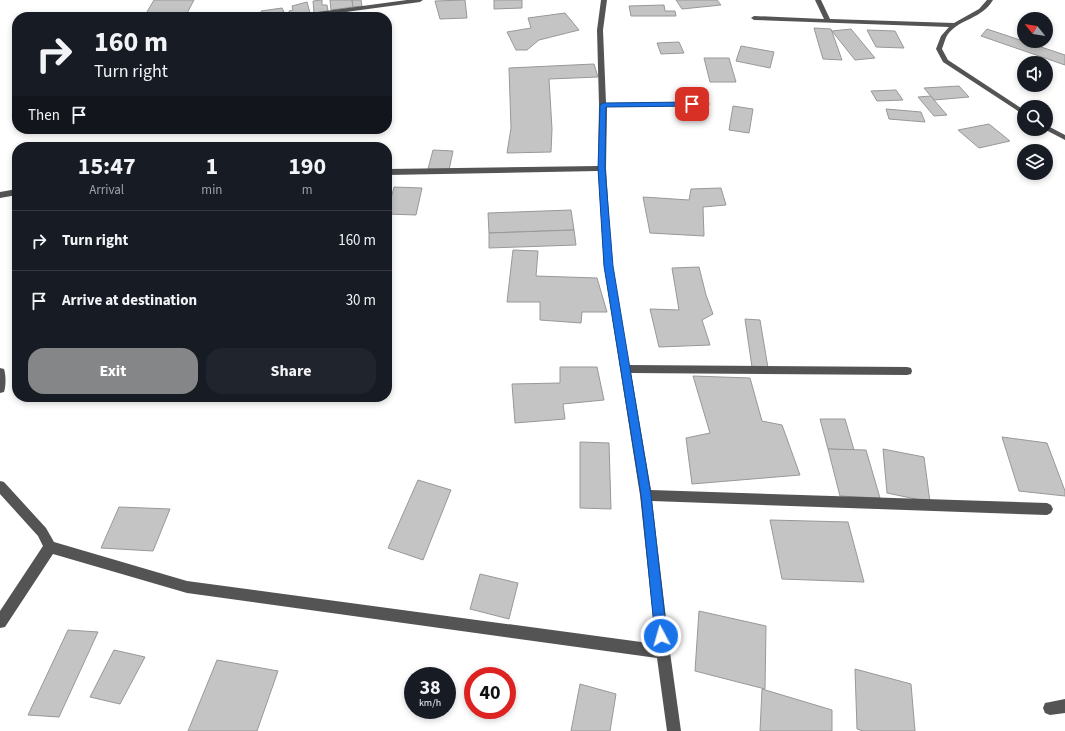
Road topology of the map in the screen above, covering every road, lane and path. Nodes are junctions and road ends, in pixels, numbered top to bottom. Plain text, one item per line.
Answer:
1 (420, 0) edge
2 (604, 0) edge
3 (818, 0) edge
4 (990, 0) edge
5 (332, 12) edge
6 (754, 18) dead end
7 (828, 20) junction
8 (954, 26) junction
9 (706, 104) dead end
10 (603, 105) junction
11 (1017, 108) edge
12 (1065, 129) edge
13 (1053, 131) edge
14 (1062, 137) edge
15 (602, 168) junction
16 (392, 172) edge
17 (12, 193) edge
18 (0, 195) edge
19 (625, 369) junction
20 (907, 370) dead end
21 (0, 372) edge
22 (0, 389) edge
23 (0, 486) edge
24 (646, 495) junction
25 (1047, 509) dead end
26 (50, 547) junction
27 (0, 622) edge
28 (663, 652) junction
29 (1065, 706) edge
30 (1050, 708) dead end
31 (674, 731) edge

1 - 5 street
2 - 10 street
3 - 7 street
4 - 8 street
6 - 7 street
7 - 8 street
8 - 11 street
9 - 10 street
10 - 15 street
12 - 14 street
13 - 14 street
15 - 16 street
15 - 19 street
17 - 18 street
19 - 20 street
19 - 24 street
21 - 22 street
23 - 26 street
24 - 25 street
24 - 28 street
26 - 27 street
26 - 28 street
28 - 31 street
29 - 30 street

